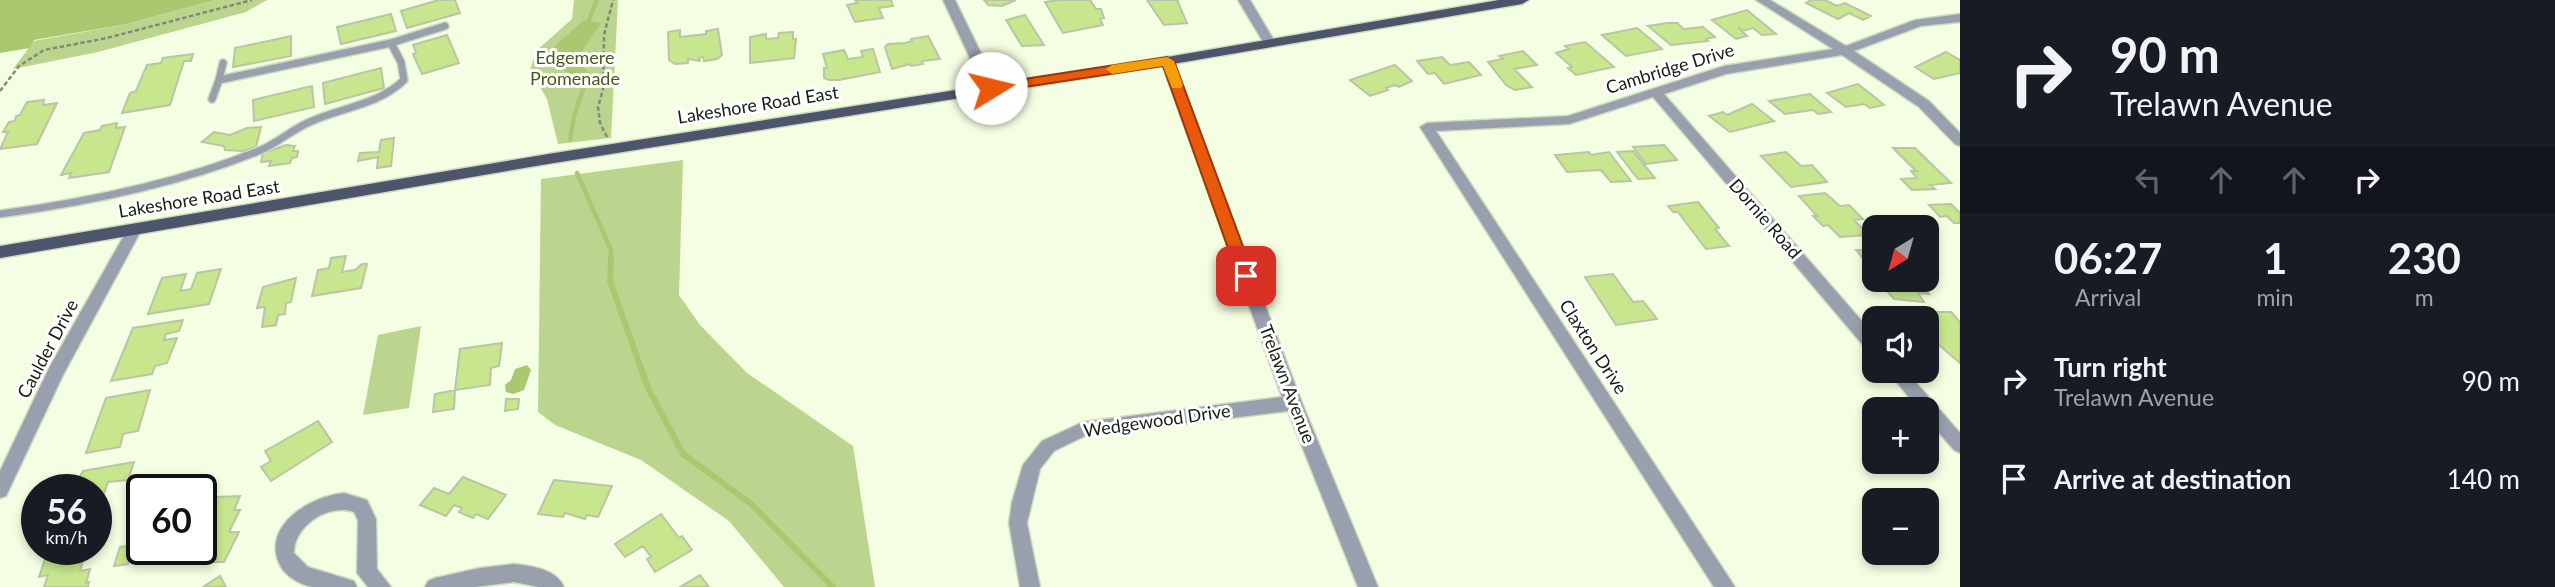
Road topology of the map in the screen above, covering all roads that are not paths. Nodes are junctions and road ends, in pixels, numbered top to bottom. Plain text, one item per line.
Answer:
1 (949, 0) edge
2 (1244, 0) edge
3 (1522, 0) edge
4 (1762, 0) edge
5 (1488, 3) edge
6 (1960, 18) edge
7 (445, 26) dead end
8 (1269, 42) junction
9 (391, 43) junction
10 (1843, 51) junction
11 (1167, 61) junction
12 (223, 63) dead end
13 (219, 80) junction
14 (991, 88) junction
15 (1656, 93) junction
16 (212, 99) dead end
17 (1427, 127) joint
18 (1960, 141) edge
19 (0, 215) edge
20 (135, 229) junction
21 (0, 252) edge
22 (1862, 332) edge
23 (1906, 383) edge
24 (1293, 403) junction
25 (1960, 445) edge
26 (0, 490) edge
27 (347, 587) edge
28 (381, 587) edge
29 (435, 587) edge
30 (554, 587) edge
31 (1030, 587) edge
32 (1368, 587) edge
33 (1726, 587) edge

1 - 14 street
2 - 8 street
3 - 5 main road, Lakeshore Road East
4 - 10 street
5 - 8 main road, Lakeshore Road East
6 - 10 street, Cambridge Drive
7 - 9 lane
8 - 11 main road, Lakeshore Road East
9 - 13 lane
9 - 19 lane
10 - 15 street, Cambridge Drive
10 - 18 street
11 - 14 main road, Lakeshore Road East
11 - 24 street, Trelawn Avenue
12 - 13 lane
13 - 16 lane
14 - 20 main road, Lakeshore Road East
15 - 17 street, Cambridge Drive
15 - 22 street, Dornie Road
17 - 33 street, Claxton Drive
20 - 21 main road, Lakeshore Road East
20 - 26 street, Caulder Drive
23 - 25 street
24 - 31 street, Wedgewood Drive
24 - 32 street, Trelawn Avenue
27 - 28 street
29 - 30 street

